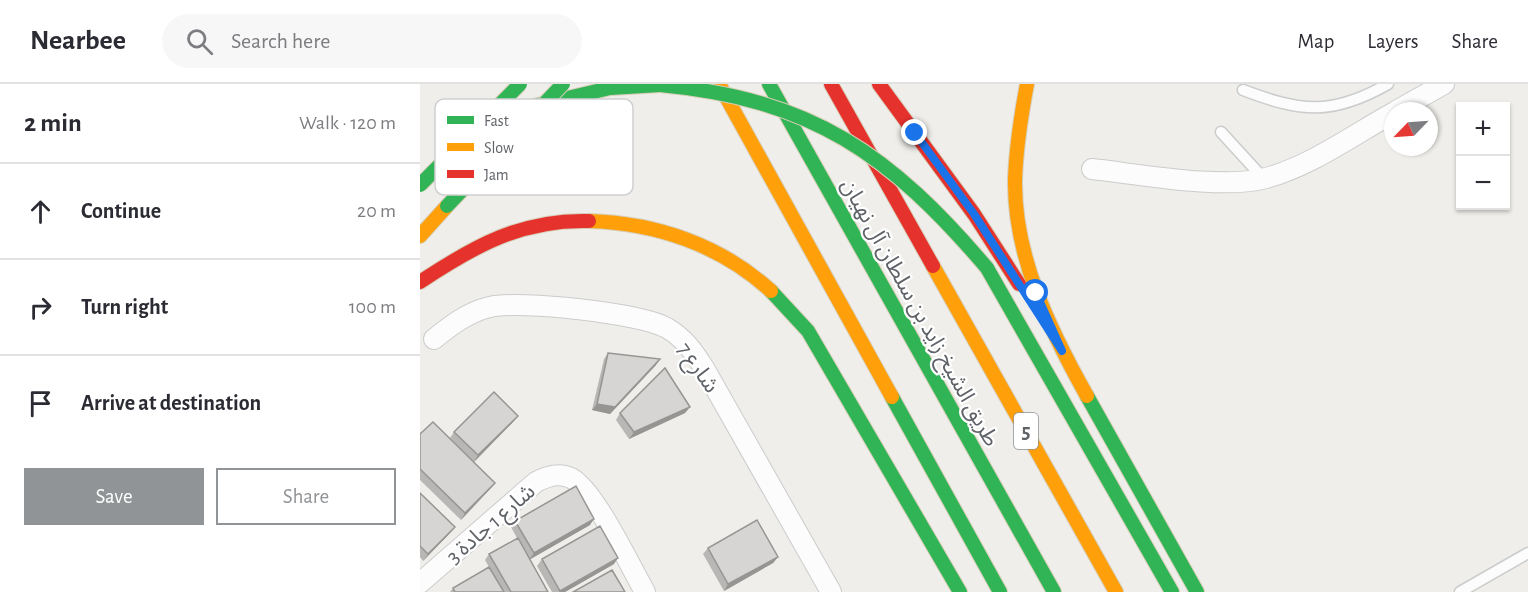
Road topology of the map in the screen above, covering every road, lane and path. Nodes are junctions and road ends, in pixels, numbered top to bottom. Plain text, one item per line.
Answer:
1 (520, 84) edge
2 (563, 84) edge
3 (719, 84) edge
4 (770, 84) edge
5 (831, 84) edge
6 (879, 84) edge
7 (1027, 84) edge
8 (1388, 84) edge
9 (1444, 84) edge
10 (660, 85) edge
11 (1243, 90) dead end
12 (505, 99) edge
13 (549, 99) edge
14 (566, 99) edge
15 (1412, 102) edge
16 (1384, 118) edge
17 (1221, 132) dead end
18 (435, 153) edge
19 (420, 164) edge
20 (1092, 169) dead end
21 (435, 170) edge
22 (1264, 179) junction
23 (420, 185) edge
24 (457, 195) edge
25 (420, 236) edge
26 (420, 282) edge
27 (434, 339) dead end
28 (1062, 351) junction
29 (1528, 553) edge
30 (420, 583) edge
31 (645, 592) edge
32 (831, 592) edge
33 (960, 592) edge
34 (1000, 592) edge
35 (1054, 592) edge
36 (1116, 592) edge
37 (1172, 592) edge
38 (1197, 592) edge
39 (1460, 592) edge

1 - 12 main road, bridge
2 - 13 main road, bridge
3 - 34 main road
4 - 35 main road, طريق الشيخ زايد بن سلطان آل نهيان
5 - 36 main road, طريق الشيخ زايد بن سلطان آل نهيان / 5
6 - 28 main road
7 - 28 main road
8 - 11 lane
9 - 15 street
10 - 14 main road
10 - 37 main road, bridge
16 - 22 street
17 - 22 lane
18 - 19 main road
20 - 22 street
21 - 23 main road, bridge
24 - 25 main road, bridge
26 - 33 main road
27 - 32 street, شارع 7
28 - 38 main road
29 - 39 lane
30 - 31 street, شارع 1 جادة 3

